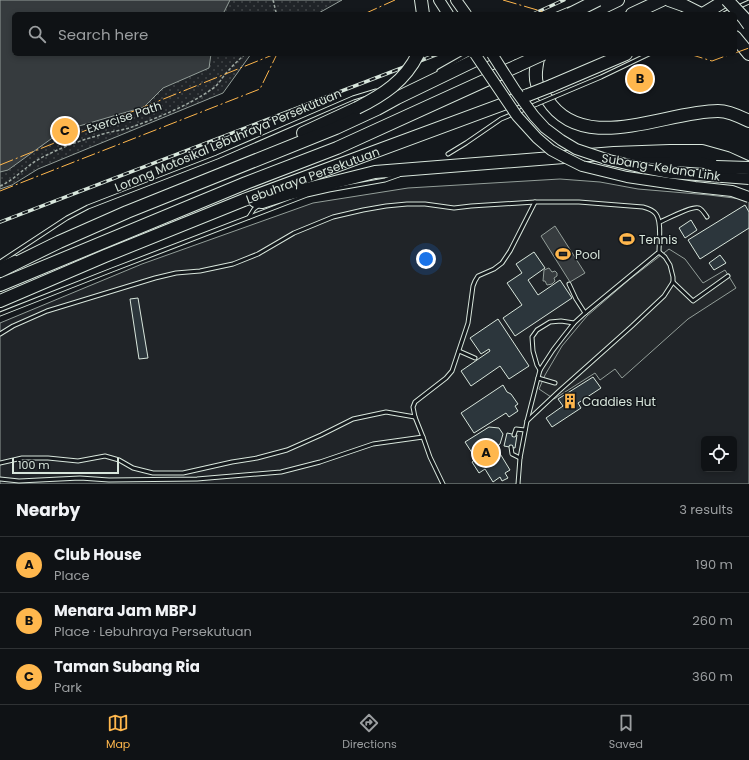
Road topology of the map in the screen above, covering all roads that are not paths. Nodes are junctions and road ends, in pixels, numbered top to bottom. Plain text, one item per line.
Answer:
1 (421, 0) edge
2 (439, 0) edge
3 (456, 0) edge
4 (619, 0) edge
5 (662, 0) edge
6 (669, 0) edge
7 (727, 0) edge
8 (585, 1) dead end
9 (749, 2) edge
10 (602, 3) edge
11 (570, 11) edge
12 (423, 12) edge
13 (447, 12) edge
14 (465, 12) edge
15 (582, 12) edge
16 (591, 12) edge
17 (637, 12) edge
18 (698, 12) edge
19 (706, 12) edge
20 (727, 12) edge
21 (749, 25) edge
22 (737, 39) edge
23 (749, 54) edge
24 (417, 56) edge
25 (466, 56) edge
26 (476, 56) edge
27 (486, 56) edge
28 (491, 56) edge
29 (539, 56) edge
30 (539, 56) edge
31 (622, 56) edge
32 (645, 56) edge
33 (438, 72) dead end
34 (396, 90) dead end
35 (554, 91) junction
36 (532, 99) junction
37 (749, 121) edge
38 (281, 149) junction
39 (614, 153) junction
40 (448, 154) dead end
41 (639, 167) junction
42 (749, 168) edge
43 (408, 171) dead end
44 (749, 180) edge
45 (749, 197) edge
46 (244, 200) junction
47 (262, 202) junction
48 (535, 202) junction
49 (249, 217) junction
50 (707, 217) dead end
51 (660, 222) junction
52 (59, 242) junction
53 (42, 246) dead end
54 (659, 252) junction
55 (20, 255) dead end
56 (0, 263) edge
57 (0, 271) edge
58 (728, 276) dead end
59 (674, 282) junction
60 (0, 284) edge
61 (569, 284) dead end
62 (0, 301) edge
63 (585, 313) junction
64 (0, 314) edge
65 (574, 324) junction
66 (0, 334) edge
67 (459, 351) junction
68 (475, 358) dead end
69 (540, 370) junction
70 (538, 378) junction
71 (555, 383) dead end
72 (531, 405) junction
73 (539, 410) junction
74 (415, 417) junction
75 (527, 421) junction
76 (525, 430) junction
77 (514, 435) dead end
78 (424, 437) junction
79 (511, 447) dead end
80 (520, 458) junction
81 (0, 463) edge
82 (0, 479) edge
83 (443, 484) edge
84 (518, 484) edge

1 - 12 highway
2 - 13 main road
3 - 14 main road
4 - 10 highway
5 - 17 highway
6 - 18 highway
7 - 19 highway
7 - 21 highway, bridge
8 - 15 lane
9 - 20 lane
10 - 11 highway, bridge
10 - 16 highway
22 - 23 highway
24 - 38 highway, bridge
25 - 33 lane
26 - 45 main road, Subang-Kelana Link, bridge
27 - 38 highway
28 - 41 main road, bridge
29 - 37 highway
30 - 60 highway, Lebuhraya Persekutuan, bridge
31 - 35 highway, Lebuhraya Persekutuan
32 - 35 lane
34 - 56 lane, Lorong Motosikal Lebuhraya Persekutuan
35 - 36 highway, Lebuhraya Persekutuan, bridge
36 - 40 lane
36 - 46 highway, Lebuhraya Persekutuan
38 - 52 highway
39 - 42 highway
39 - 44 highway
39 - 47 highway
41 - 42 highway, bridge
41 - 44 main road, bridge
43 - 49 lane
46 - 47 highway
46 - 62 highway, Lebuhraya Persekutuan
47 - 49 lane
48 - 51 lane
48 - 66 lane
48 - 67 lane
49 - 64 lane
50 - 51 lane
51 - 54 lane
52 - 53 lane
52 - 57 highway
54 - 59 lane
54 - 63 lane
55 - 56 lane, Lorong Motosikal Lebuhraya Persekutuan
58 - 59 lane
59 - 73 lane
61 - 63 lane
63 - 65 lane
65 - 69 lane
65 - 69 lane
67 - 68 lane
67 - 74 lane
69 - 70 lane
70 - 71 lane
70 - 72 lane
72 - 73 lane
72 - 75 lane
73 - 75 lane
74 - 78 lane
74 - 81 lane
75 - 76 lane
76 - 77 lane
76 - 80 lane
78 - 82 lane
78 - 83 lane
79 - 80 lane
80 - 84 lane

